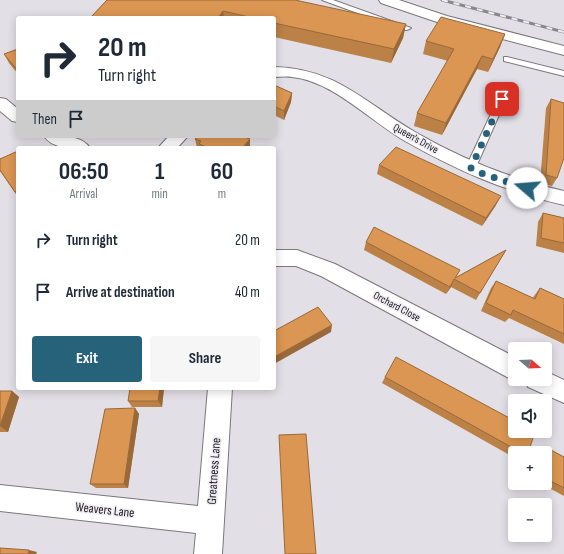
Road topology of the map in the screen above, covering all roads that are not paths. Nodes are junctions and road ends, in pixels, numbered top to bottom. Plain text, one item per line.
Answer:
1 (326, 0) edge
2 (386, 0) edge
3 (407, 28) dead end
4 (564, 51) edge
5 (507, 59) dead end
6 (276, 72) edge
7 (564, 74) edge
8 (502, 99) dead end
9 (0, 103) edge
10 (16, 115) edge
11 (58, 138) edge
12 (177, 138) edge
13 (76, 146) edge
14 (169, 146) edge
15 (471, 168) junction
16 (564, 198) edge
17 (276, 258) edge
18 (508, 365) edge
19 (551, 386) edge
20 (220, 390) edge
21 (564, 392) edge
22 (0, 498) edge
23 (210, 521) junction
24 (208, 554) edge

1 - 3 lane
2 - 4 street
5 - 7 lane
6 - 15 street, Queen's Drive
8 - 15 lane
9 - 10 street
11 - 13 street
12 - 14 street
15 - 16 street, Queen's Drive
17 - 18 street, Orchard Close
19 - 21 street
20 - 23 street, Greatness Lane
22 - 23 street, Weavers Lane
23 - 24 street, Greatness Lane

